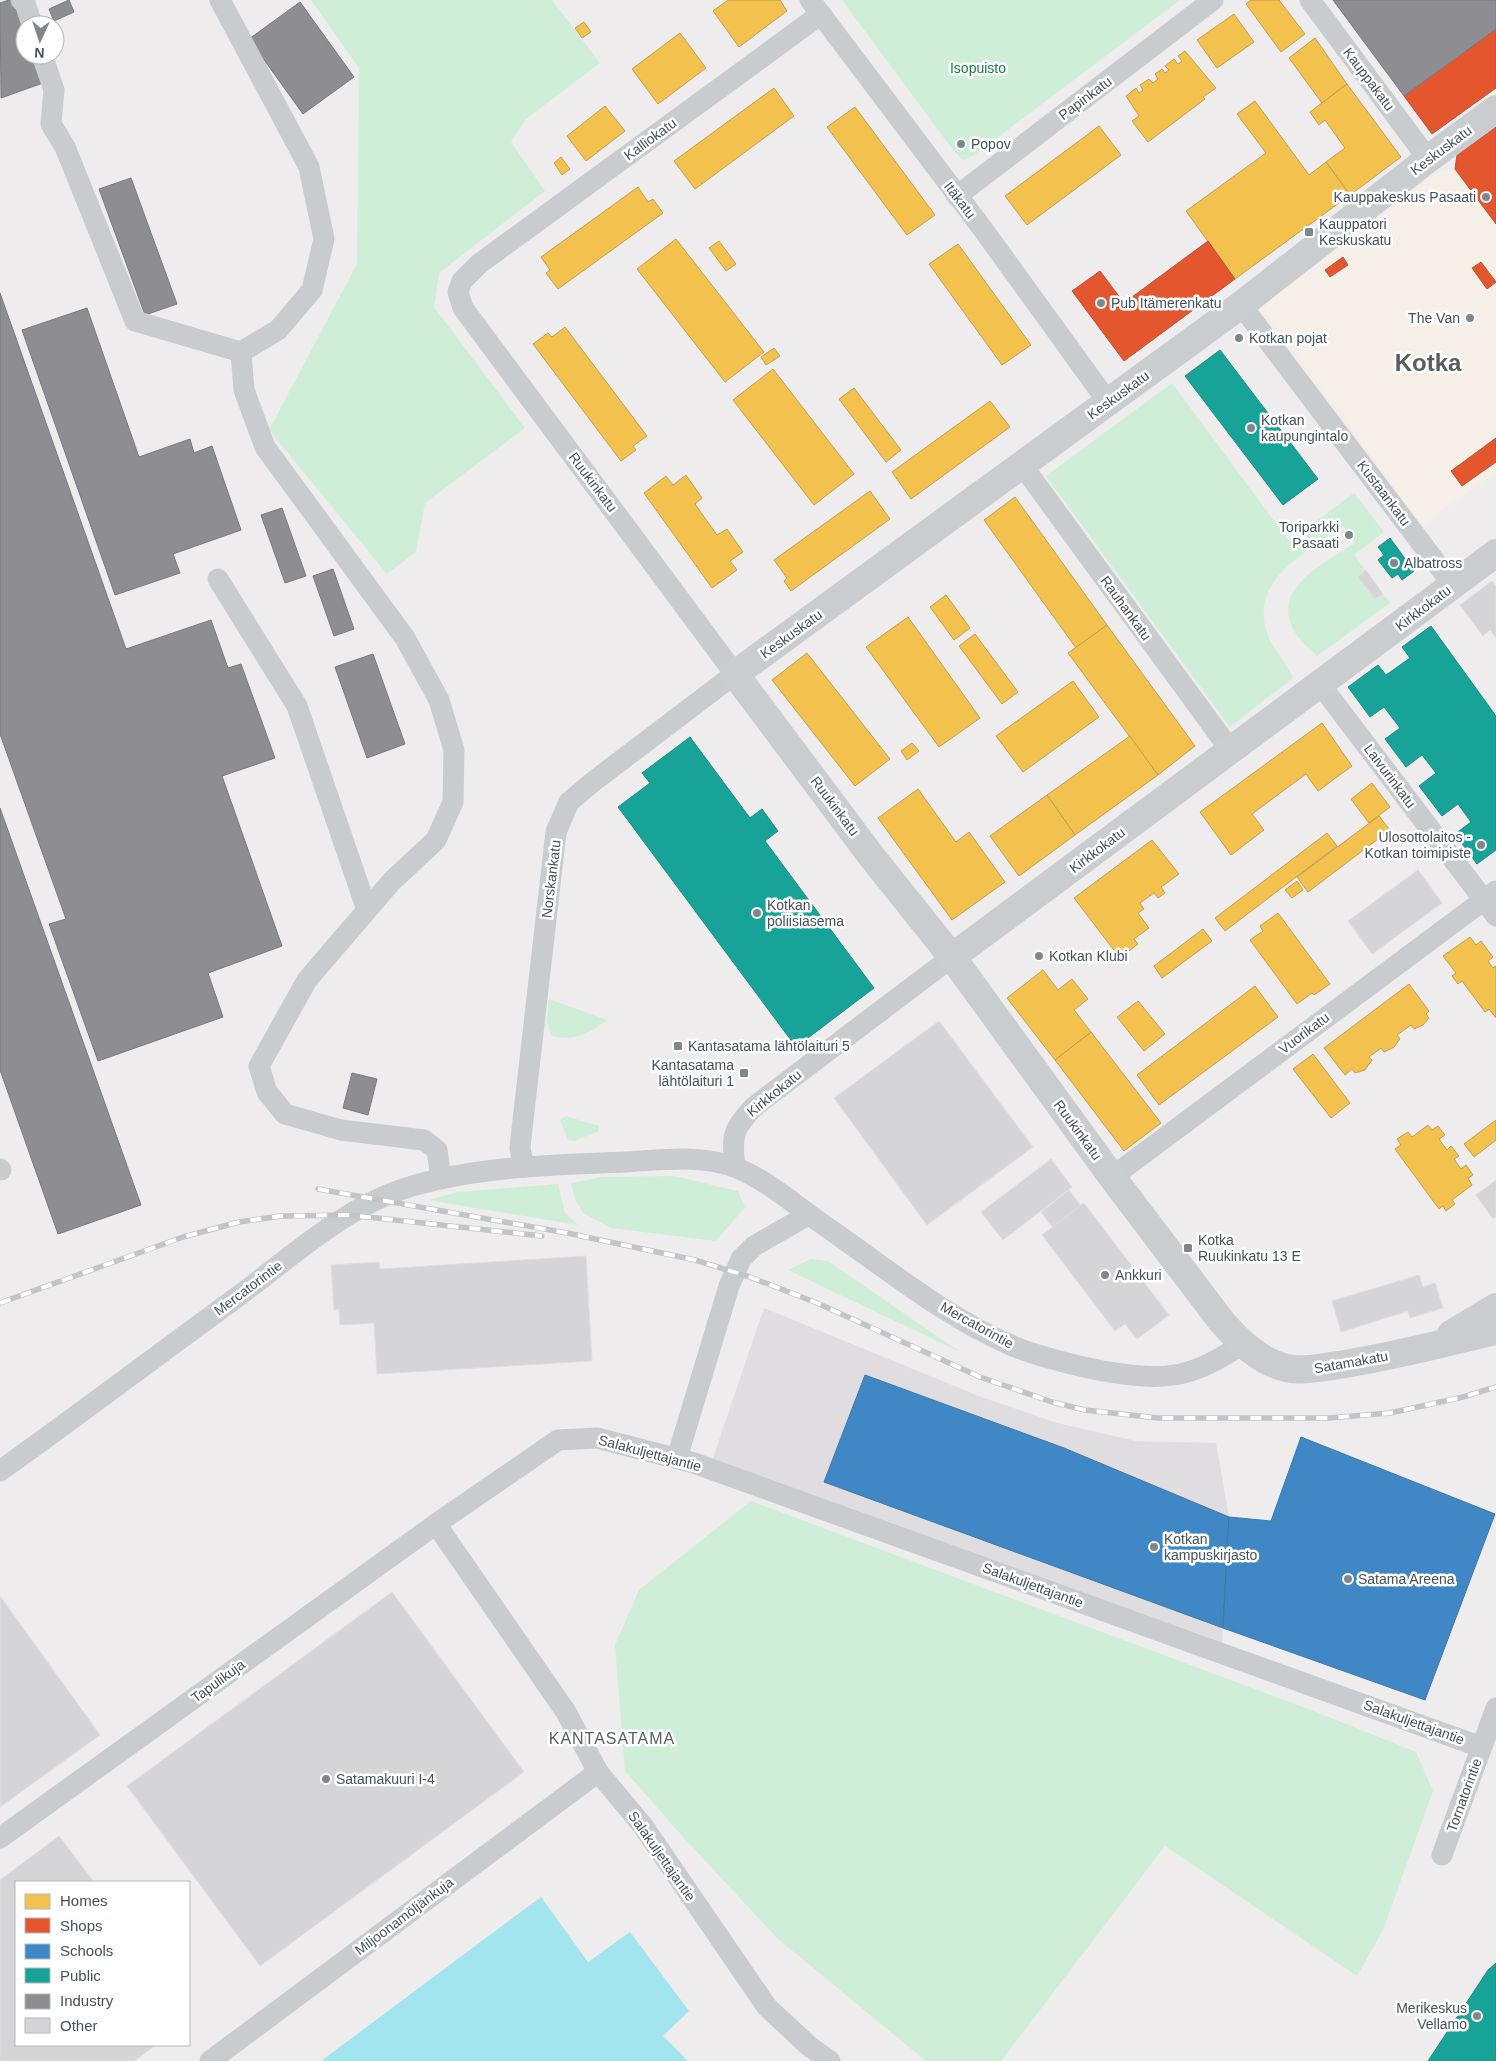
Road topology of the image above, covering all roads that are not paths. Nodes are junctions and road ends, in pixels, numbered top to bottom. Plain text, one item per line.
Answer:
1 (22, 0) edge
2 (220, 0) edge
3 (1213, 0) edge
4 (1310, 0) edge
5 (816, 7) edge
6 (29, 15) edge
7 (45, 65) edge
8 (1496, 109) edge
9 (1428, 159) junction
10 (957, 196) junction
11 (479, 264) joint
12 (1240, 305) junction
13 (241, 352) junction
14 (1108, 402) junction
15 (1022, 465) junction
16 (1496, 553) edge
17 (218, 579) dead end
18 (1453, 585) junction
19 (736, 674) junction
20 (1320, 684) junction
21 (1230, 751) junction
22 (1490, 895) edge
23 (367, 910) junction
24 (1496, 916) edge
25 (952, 957) junction
26 (524, 1167) junction
27 (735, 1167) junction
28 (1112, 1177) junction
29 (442, 1179) junction
30 (808, 1215) junction
31 (1496, 1307) edge
32 (1496, 1331) edge
33 (1242, 1344) junction
34 (1435, 1345) junction
35 (677, 1458) junction
36 (0, 1471) edge
37 (436, 1524) junction
38 (1496, 1708) edge
39 (1482, 1746) junction
40 (598, 1772) junction
41 (0, 1838) edge
42 (1442, 1854) dead end
43 (210, 2061) edge
44 (830, 2061) edge

1 - 6 street
2 - 13 street
3 - 10 street, Papinkatu
4 - 9 street, Kauppakatu
5 - 10 street, Itäkatu
5 - 11 street, Kalliokatu
7 - 13 street
8 - 9 main road, Keskuskatu
9 - 12 main road, Keskuskatu
10 - 14 street, Itäkatu
11 - 19 street, Ruukinkatu
12 - 14 main road, Keskuskatu
12 - 18 street, Kustaankatu
13 - 23 street
14 - 15 main road, Keskuskatu
15 - 19 main road, Keskuskatu
15 - 21 street, Rauhankatu
16 - 18 main road, Kirkkokatu
17 - 23 street
18 - 20 main road, Kirkkokatu
19 - 25 main road, Ruukinkatu
19 - 26 street, Norskankatu
20 - 21 main road, Kirkkokatu
20 - 22 street, Laivurinkatu
21 - 25 main road, Kirkkokatu
22 - 24 street, Laivurinkatu
22 - 28 street, Vuorikatu
23 - 29 street
25 - 27 street, Kirkkokatu
25 - 28 main road, Ruukinkatu
26 - 27 street, Mercatorintie
26 - 29 street, Mercatorintie
27 - 30 street, Mercatorintie
28 - 33 main road, Ruukinkatu
29 - 36 street, Mercatorintie
30 - 33 street, Mercatorintie
30 - 35 street
31 - 34 main road, Satamakatu
32 - 34 main road, Satamakatu
33 - 34 main road, Satamakatu
35 - 37 street, Salakuljettajantie
35 - 39 street, Salakuljettajantie
37 - 40 street, Salakuljettajantie
37 - 41 street, Tapulikuja
38 - 39 street, Tornatorintie
39 - 42 street, Tornatorintie
40 - 43 street, Miljoonamöljänkuja
40 - 44 street, Salakuljettajantie

